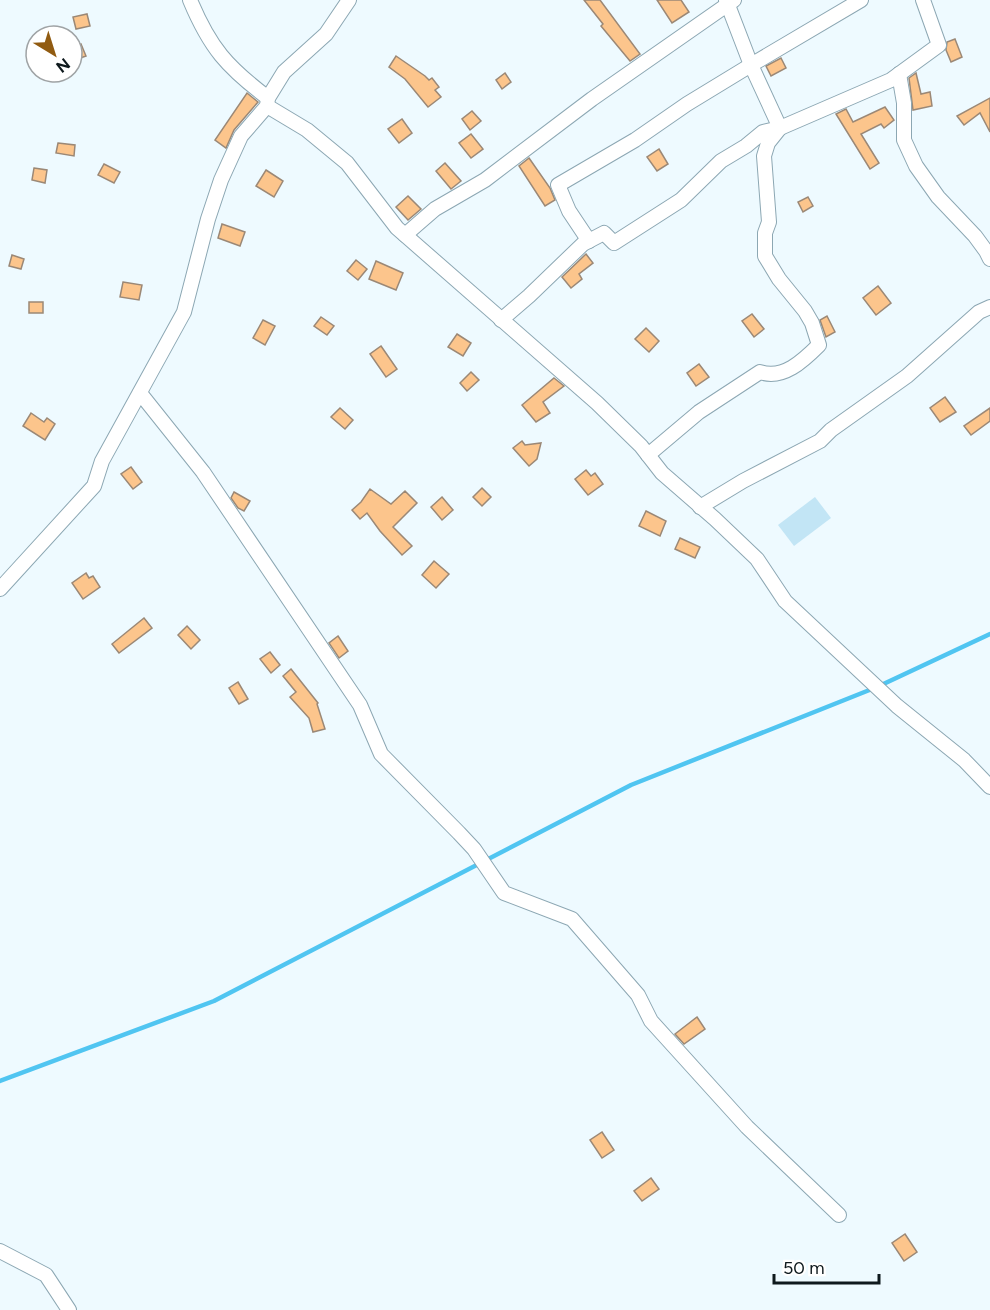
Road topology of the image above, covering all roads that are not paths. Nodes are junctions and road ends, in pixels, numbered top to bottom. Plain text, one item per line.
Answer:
1 (190, 0) edge
2 (349, 0) edge
3 (923, 0) edge
4 (730, 1) edge
5 (858, 1) edge
6 (751, 64) junction
7 (899, 74) junction
8 (267, 102) junction
9 (780, 128) junction
10 (405, 235) junction
11 (589, 241) junction
12 (990, 259) edge
13 (990, 307) edge
14 (501, 320) junction
15 (140, 393) junction
16 (648, 455) junction
17 (700, 507) junction
18 (0, 589) edge
19 (990, 788) edge
20 (839, 1215) dead end
21 (0, 1251) edge
22 (69, 1310) edge

1 - 8 street
2 - 8 street
3 - 7 street
4 - 6 street
4 - 10 street
5 - 6 street
6 - 9 street
6 - 11 street
7 - 9 street
7 - 12 street
8 - 10 street
8 - 15 street
9 - 11 street
9 - 16 street
10 - 14 street
11 - 14 street
13 - 17 street
14 - 16 street
15 - 18 street
15 - 20 street
16 - 17 street
17 - 19 street
21 - 22 street

